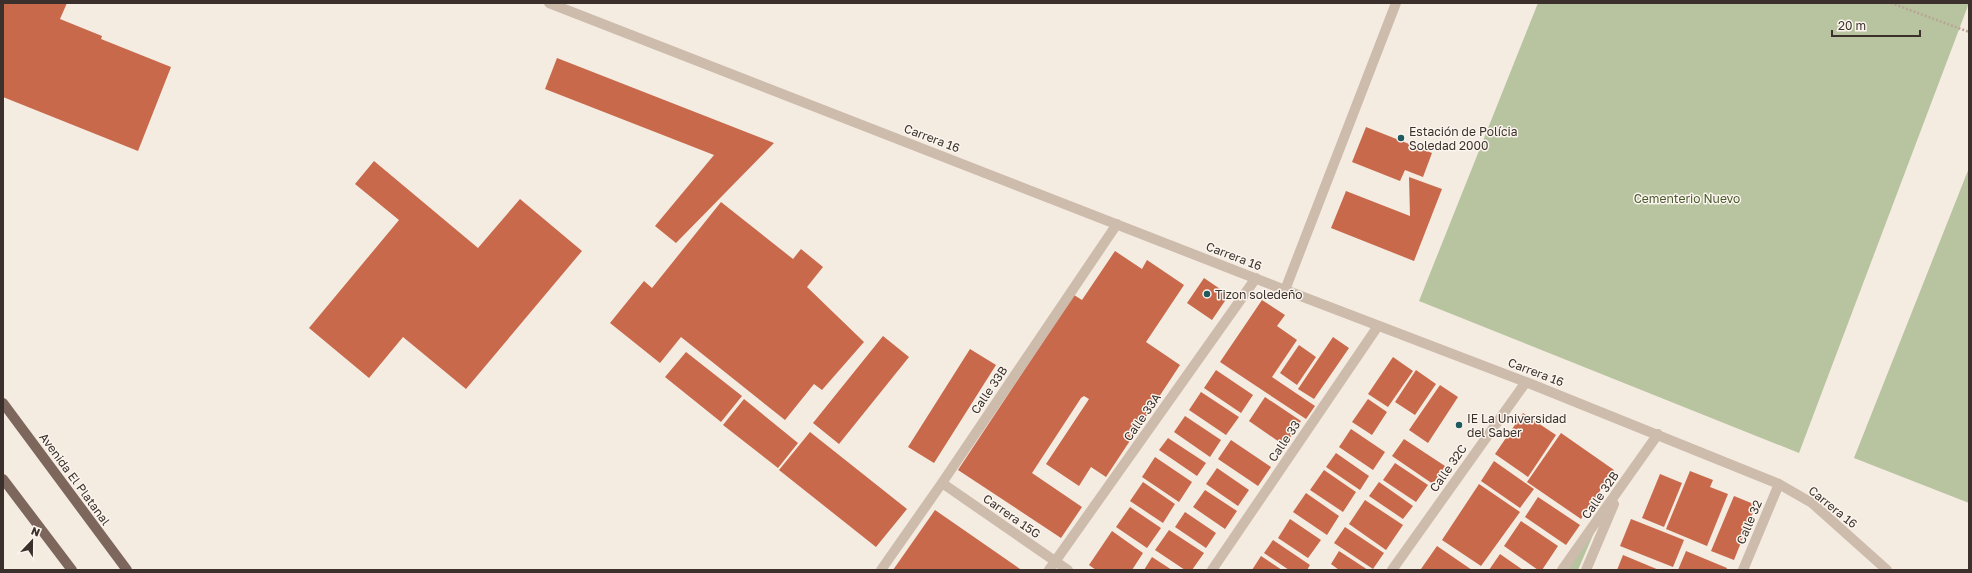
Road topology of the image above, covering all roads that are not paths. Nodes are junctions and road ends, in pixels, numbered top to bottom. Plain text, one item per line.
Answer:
1 (549, 3) edge
2 (1396, 3) edge
3 (1117, 224) junction
4 (1256, 278) junction
5 (1284, 290) junction
6 (1378, 326) junction
7 (1526, 382) junction
8 (3, 403) edge
9 (1658, 434) junction
10 (3, 479) edge
11 (942, 483) junction
12 (1779, 484) junction
13 (1622, 485) junction
14 (1055, 561) junction
15 (72, 570) edge
16 (127, 570) edge
17 (881, 570) edge
18 (1049, 570) edge
19 (1068, 570) edge
20 (1212, 570) edge
21 (1392, 570) edge
22 (1562, 570) edge
23 (1586, 570) edge
24 (1743, 570) edge
25 (1887, 570) edge

1 - 3 street, Carrera 16
2 - 5 street
3 - 4 street, Carrera 16
3 - 11 street, Calle 33B
4 - 5 street, Carrera 16
4 - 14 street, Calle 33A
5 - 6 street, Carrera 16
6 - 7 street, Carrera 16
6 - 20 street, Calle 33
7 - 9 street, Carrera 16
7 - 21 street, Calle 32C
8 - 16 main road, Avenida El Platanal
9 - 12 street, Carrera 16
9 - 13 street, Calle 32B
10 - 15 main road
11 - 14 street, Carrera 15G
11 - 17 street, Calle 33B
12 - 24 street, Calle 32
12 - 25 street, Carrera 16
13 - 22 street, Calle 32B
13 - 23 street
14 - 18 street, Calle 33A
14 - 19 street, Carrera 15G

